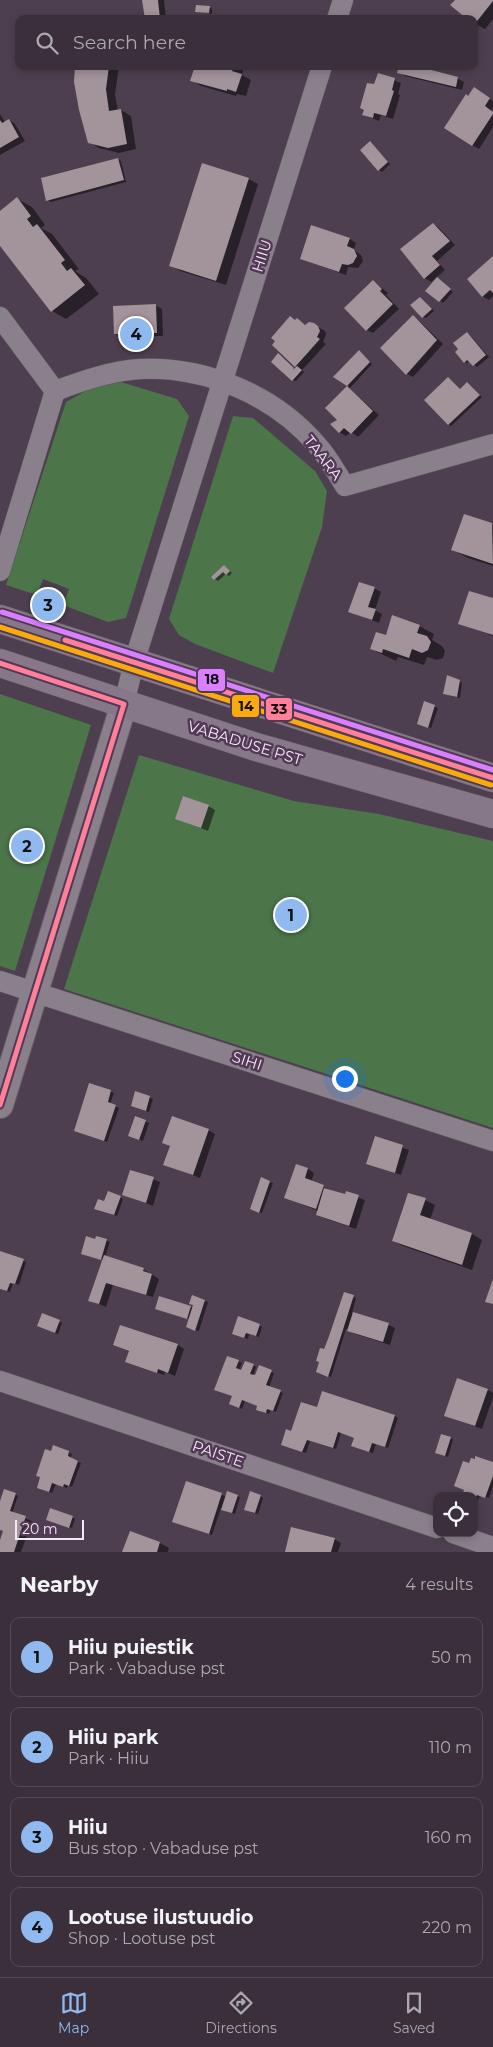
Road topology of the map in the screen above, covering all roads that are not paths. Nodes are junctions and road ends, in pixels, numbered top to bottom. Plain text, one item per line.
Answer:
1 (343, 0) edge
2 (338, 15) edge
3 (321, 70) edge
4 (0, 317) edge
5 (222, 381) junction
6 (55, 391) junction
7 (493, 444) edge
8 (0, 570) edge
9 (0, 619) edge
10 (0, 662) edge
11 (134, 662) junction
12 (124, 704) junction
13 (493, 778) edge
14 (493, 814) edge
15 (0, 981) edge
16 (36, 992) junction
17 (0, 1105) edge
18 (493, 1141) edge
19 (0, 1381) edge
20 (433, 1527) edge
21 (464, 1537) edge
22 (493, 1547) edge

1 - 2 street
3 - 5 street, HIIU
4 - 6 street
5 - 6 street
5 - 7 street, TAARA
5 - 11 street, HIIU
6 - 8 street
9 - 11 highway
10 - 12 highway, VABADUSE PST
11 - 12 street, HIIU
11 - 13 highway
12 - 14 highway, VABADUSE PST
12 - 16 street, HIIU
15 - 16 street, SIHI
16 - 17 street, HIIU
16 - 18 street, SIHI
19 - 20 street, PAISTE
21 - 22 street

